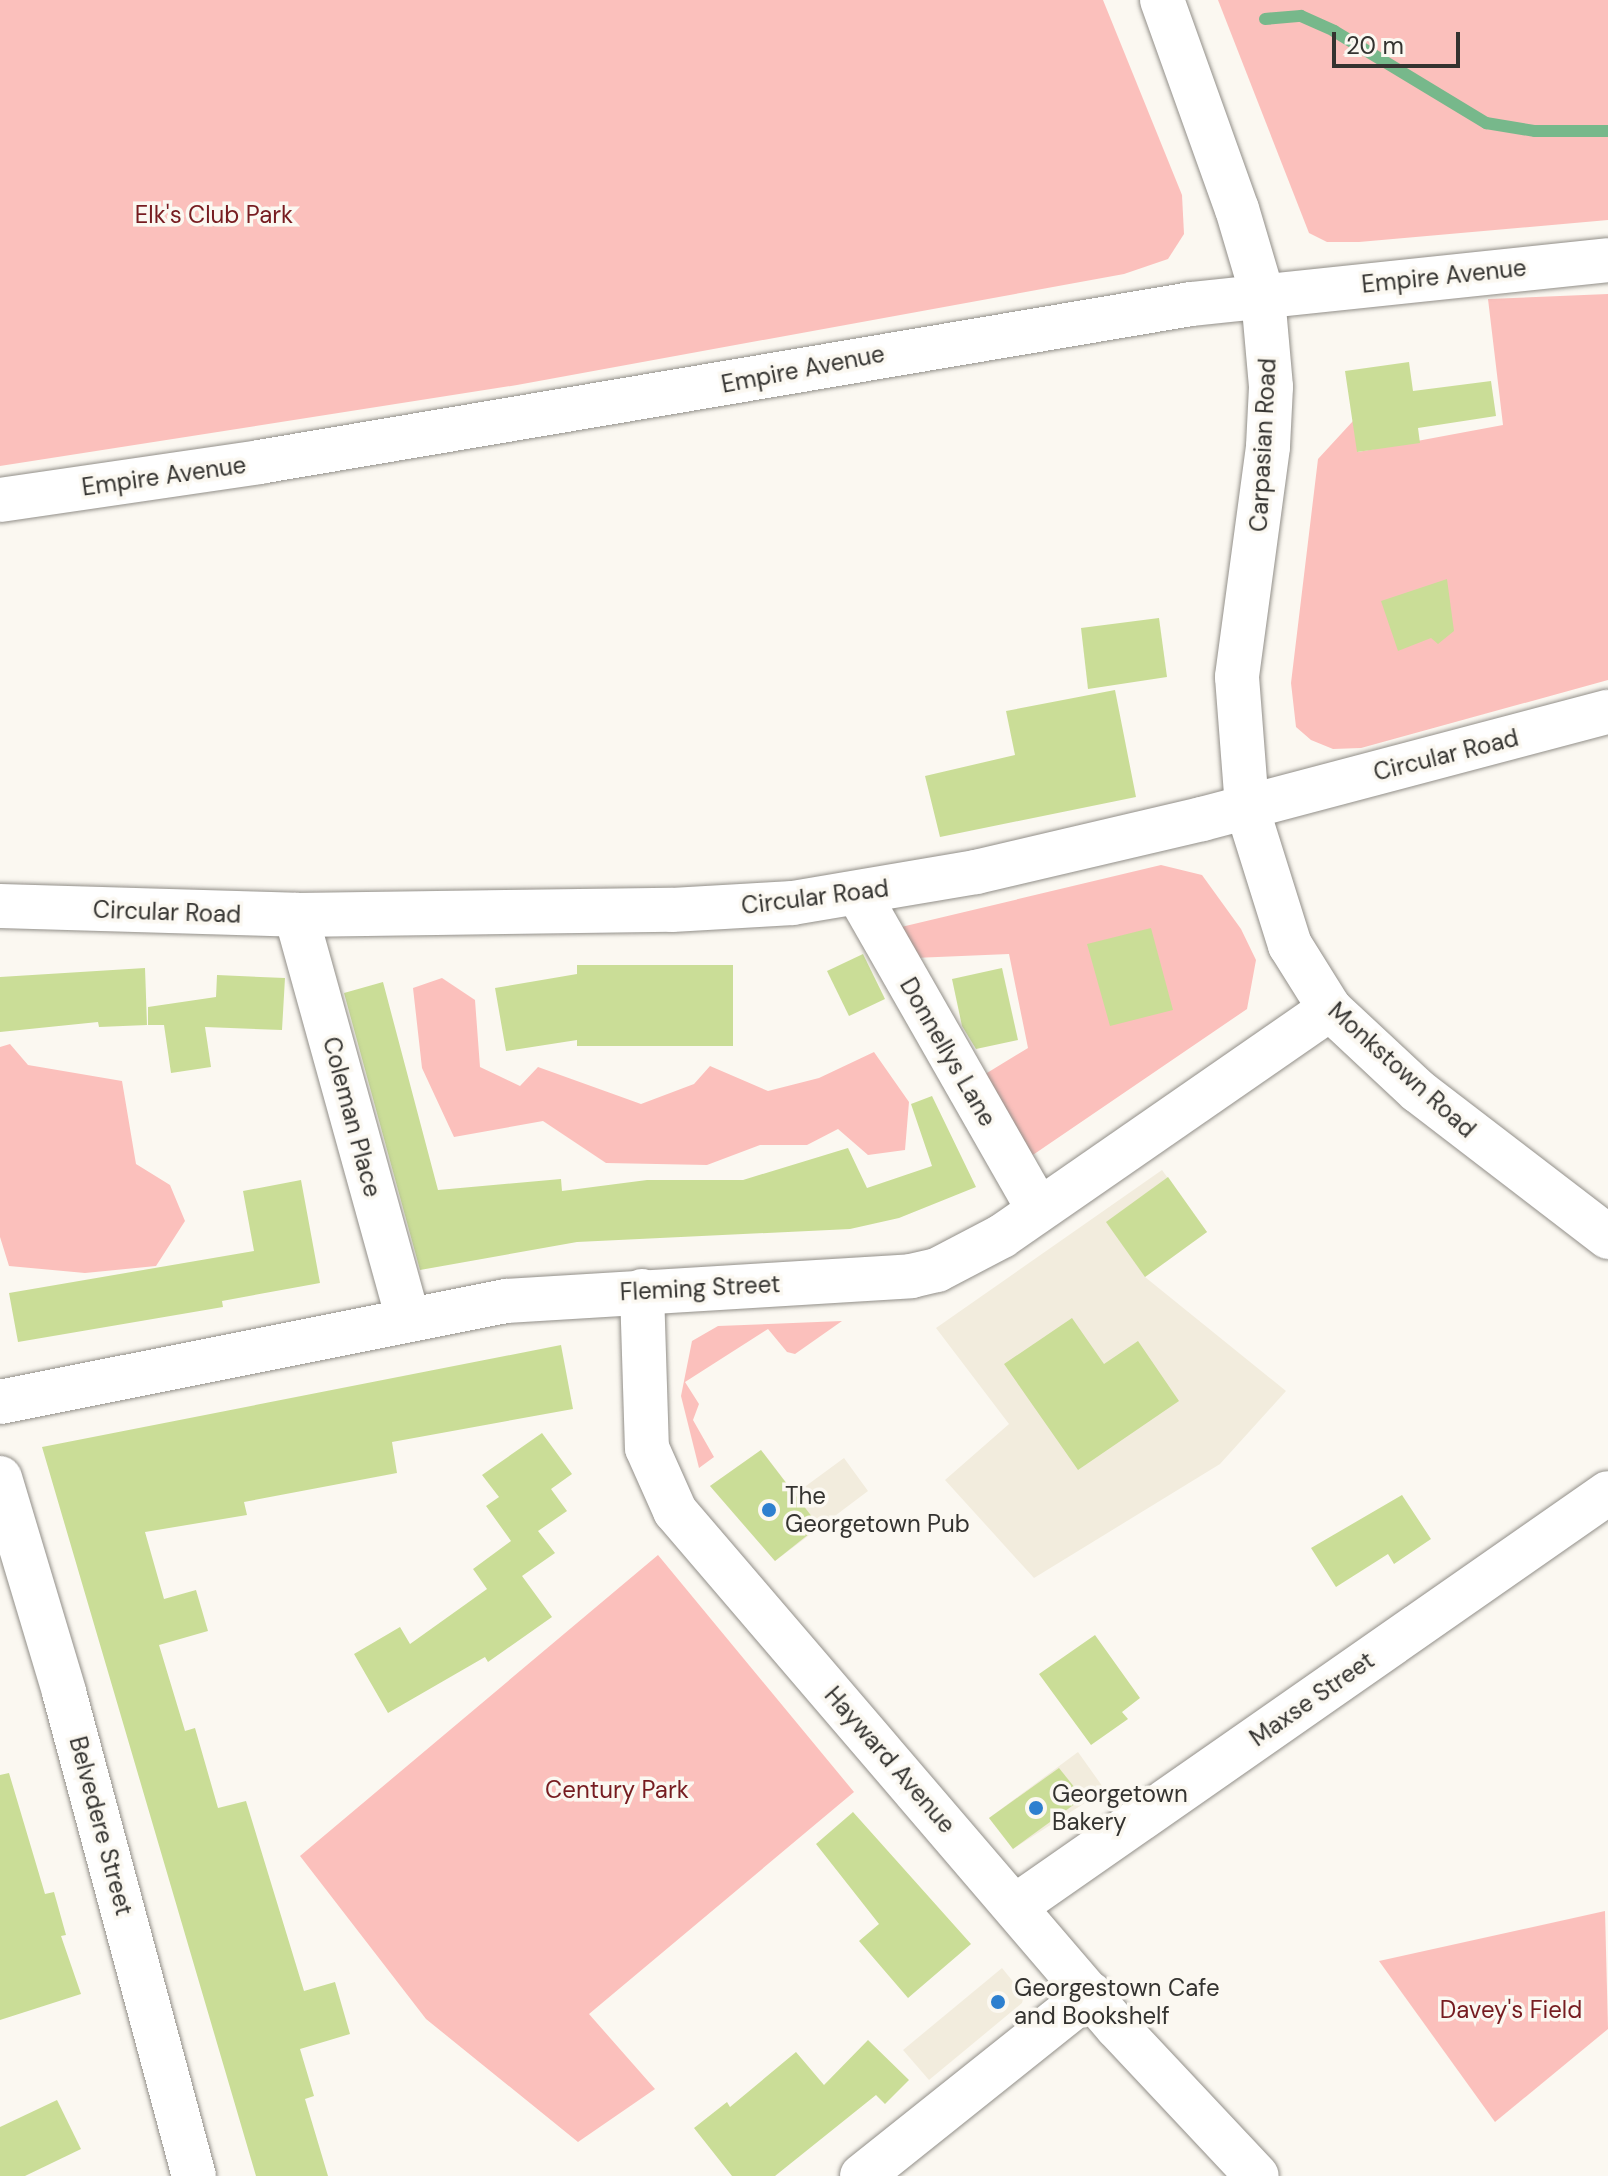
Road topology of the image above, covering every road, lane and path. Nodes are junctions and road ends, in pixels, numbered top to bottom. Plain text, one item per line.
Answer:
1 (1162, 0) edge
2 (1608, 260) edge
3 (1263, 297) junction
4 (0, 500) edge
5 (1608, 712) edge
6 (1247, 808) junction
7 (859, 895) junction
8 (0, 906) edge
9 (296, 915) junction
10 (1330, 1009) junction
11 (1038, 1209) junction
12 (1608, 1237) edge
13 (642, 1291) junction
14 (408, 1319) junction
15 (0, 1402) edge
16 (0, 1478) edge
17 (1608, 1493) edge
18 (1017, 1905) junction
19 (1090, 1994) junction
20 (907, 2162) edge
21 (194, 2176) edge
22 (862, 2176) edge
23 (1257, 2176) edge

1 - 3 street, Carpasian Road
2 - 3 street, Empire Avenue
3 - 4 street, Empire Avenue
3 - 6 street, Carpasian Road
5 - 6 street, Circular Road
6 - 7 street, Circular Road
6 - 10 street, Monkstown Road
7 - 9 street, Circular Road
7 - 11 street, Donnellys Lane
8 - 9 street, Circular Road
9 - 14 street, Coleman Place
10 - 11 street, Fleming Street
10 - 12 street, Monkstown Road
11 - 13 street, Fleming Street
13 - 14 street, Fleming Street
13 - 18 street, Hayward Avenue
14 - 15 street, Fleming Street
16 - 21 street, Belvedere Street
17 - 18 street, Maxse Street
18 - 19 street, Hayward Avenue
19 - 20 street
19 - 23 street, Hayward Avenue
20 - 22 street

